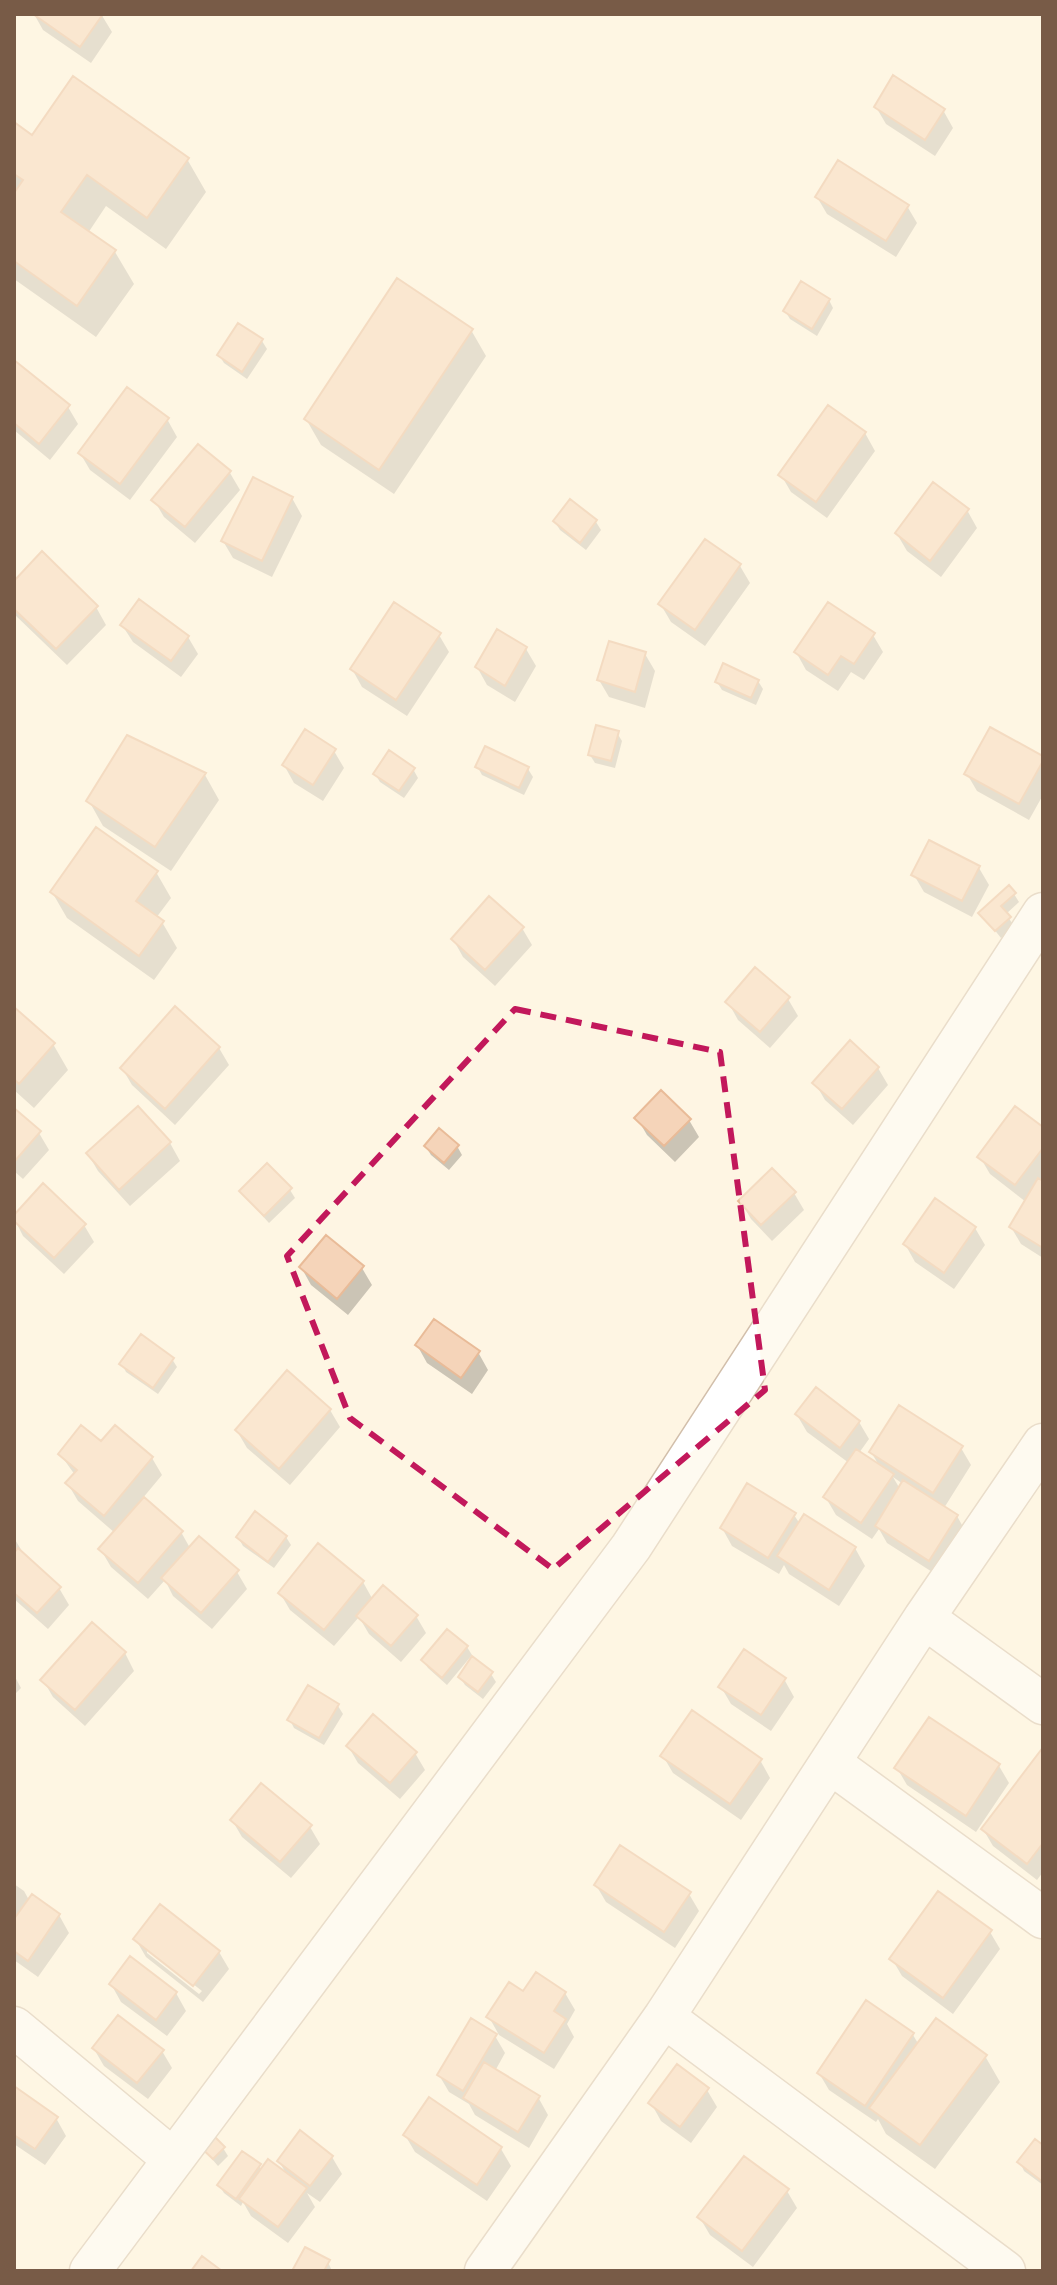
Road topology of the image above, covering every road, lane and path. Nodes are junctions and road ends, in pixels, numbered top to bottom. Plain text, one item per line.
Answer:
1 (1043, 913) edge
2 (1043, 1444) edge
3 (924, 1618) junction
4 (1043, 1704) edge
5 (830, 1763) junction
6 (1043, 1918) edge
7 (664, 2017) junction
8 (14, 2027) edge
9 (173, 2159) junction
10 (90, 2271) edge
11 (485, 2271) edge
12 (1005, 2271) edge

1 - 9 street
2 - 3 street
3 - 4 street
3 - 5 street
5 - 6 street
5 - 7 street
7 - 11 street
7 - 12 street
8 - 9 street
9 - 10 street

